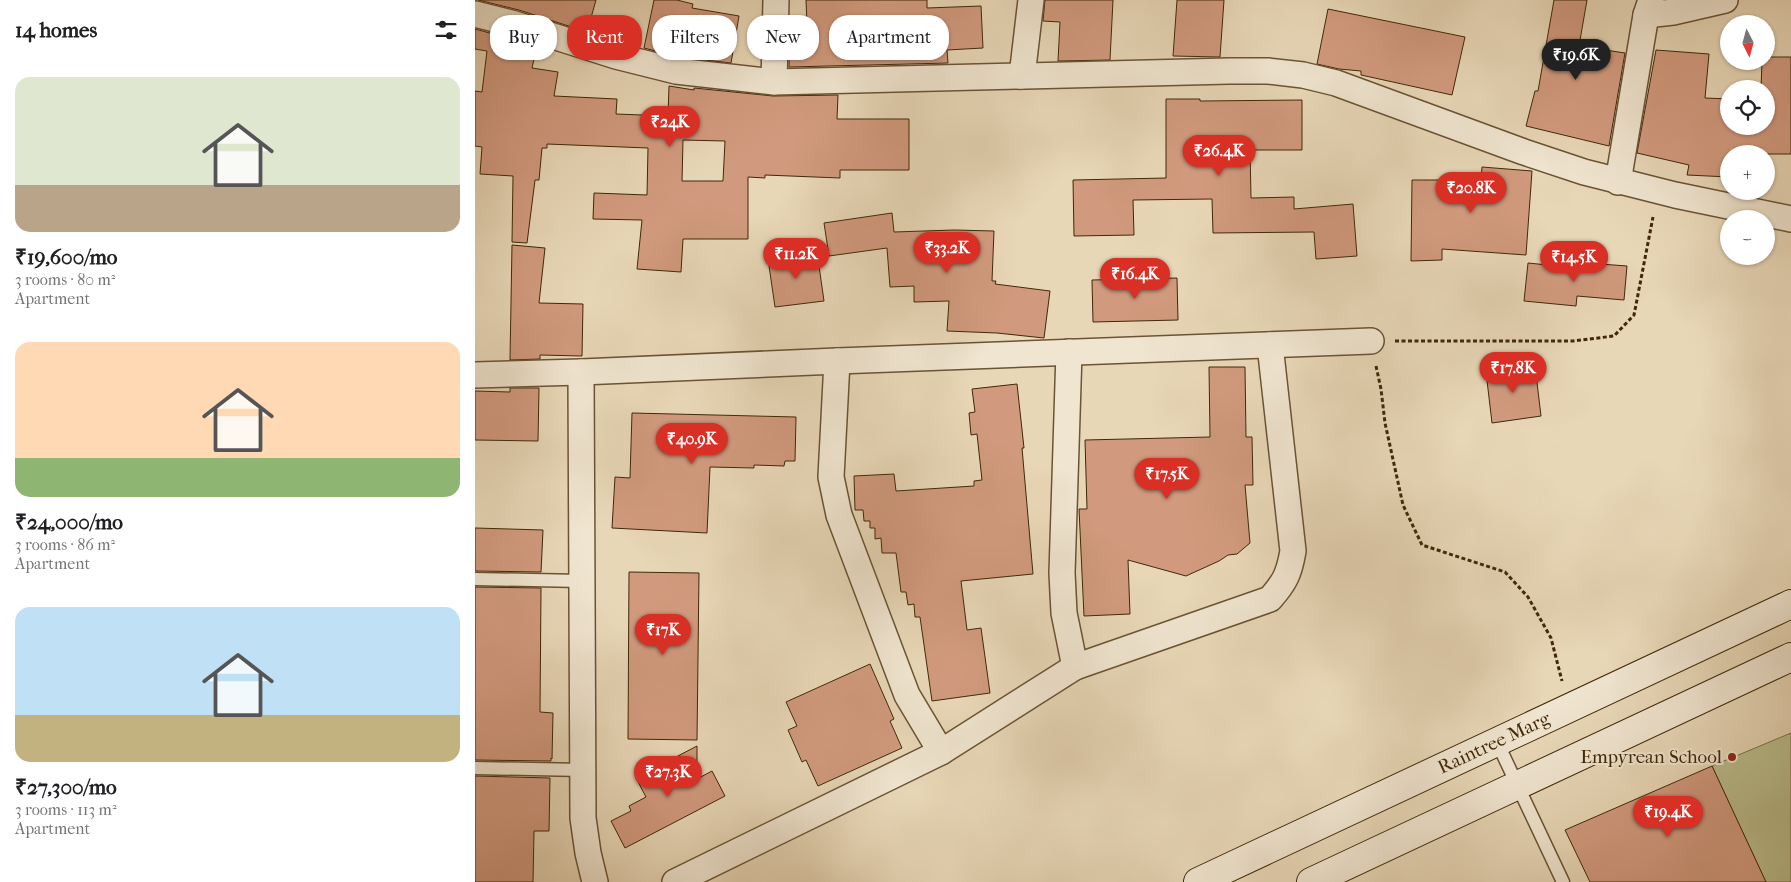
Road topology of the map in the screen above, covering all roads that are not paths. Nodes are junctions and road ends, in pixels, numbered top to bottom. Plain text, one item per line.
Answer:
1 (775, 0) edge
2 (1031, 0) edge
3 (1725, 0) edge
4 (1649, 8) edge
5 (475, 14) edge
6 (1022, 76) junction
7 (774, 82) junction
8 (1618, 182) junction
9 (1791, 219) edge
10 (1371, 341) road end
11 (1270, 345) junction
12 (1069, 352) junction
13 (837, 361) junction
14 (581, 372) junction
15 (475, 375) edge
16 (475, 579) edge
17 (581, 581) junction
18 (1791, 604) edge
19 (1791, 657) edge
20 (1075, 667) junction
21 (1497, 742) junction
22 (941, 752) junction
23 (475, 768) edge
24 (583, 770) junction
25 (1518, 785) junction
26 (595, 882) edge
27 (675, 882) edge
28 (1198, 882) edge
29 (1311, 882) edge
30 (1563, 882) edge

1 - 7 street
2 - 6 street
3 - 4 street
4 - 8 street
5 - 7 street
6 - 7 street
6 - 8 street
8 - 9 street
10 - 11 street
11 - 12 street
11 - 20 street
12 - 13 street
12 - 20 street
13 - 14 street
13 - 22 street
14 - 15 street
14 - 17 street
16 - 17 lane
17 - 24 street
18 - 21 main road, Raintree Marg
19 - 25 main road
20 - 22 street
21 - 25 lane
21 - 28 main road, Raintree Marg
22 - 27 street
23 - 24 lane
24 - 26 street
25 - 29 main road
25 - 30 lane

